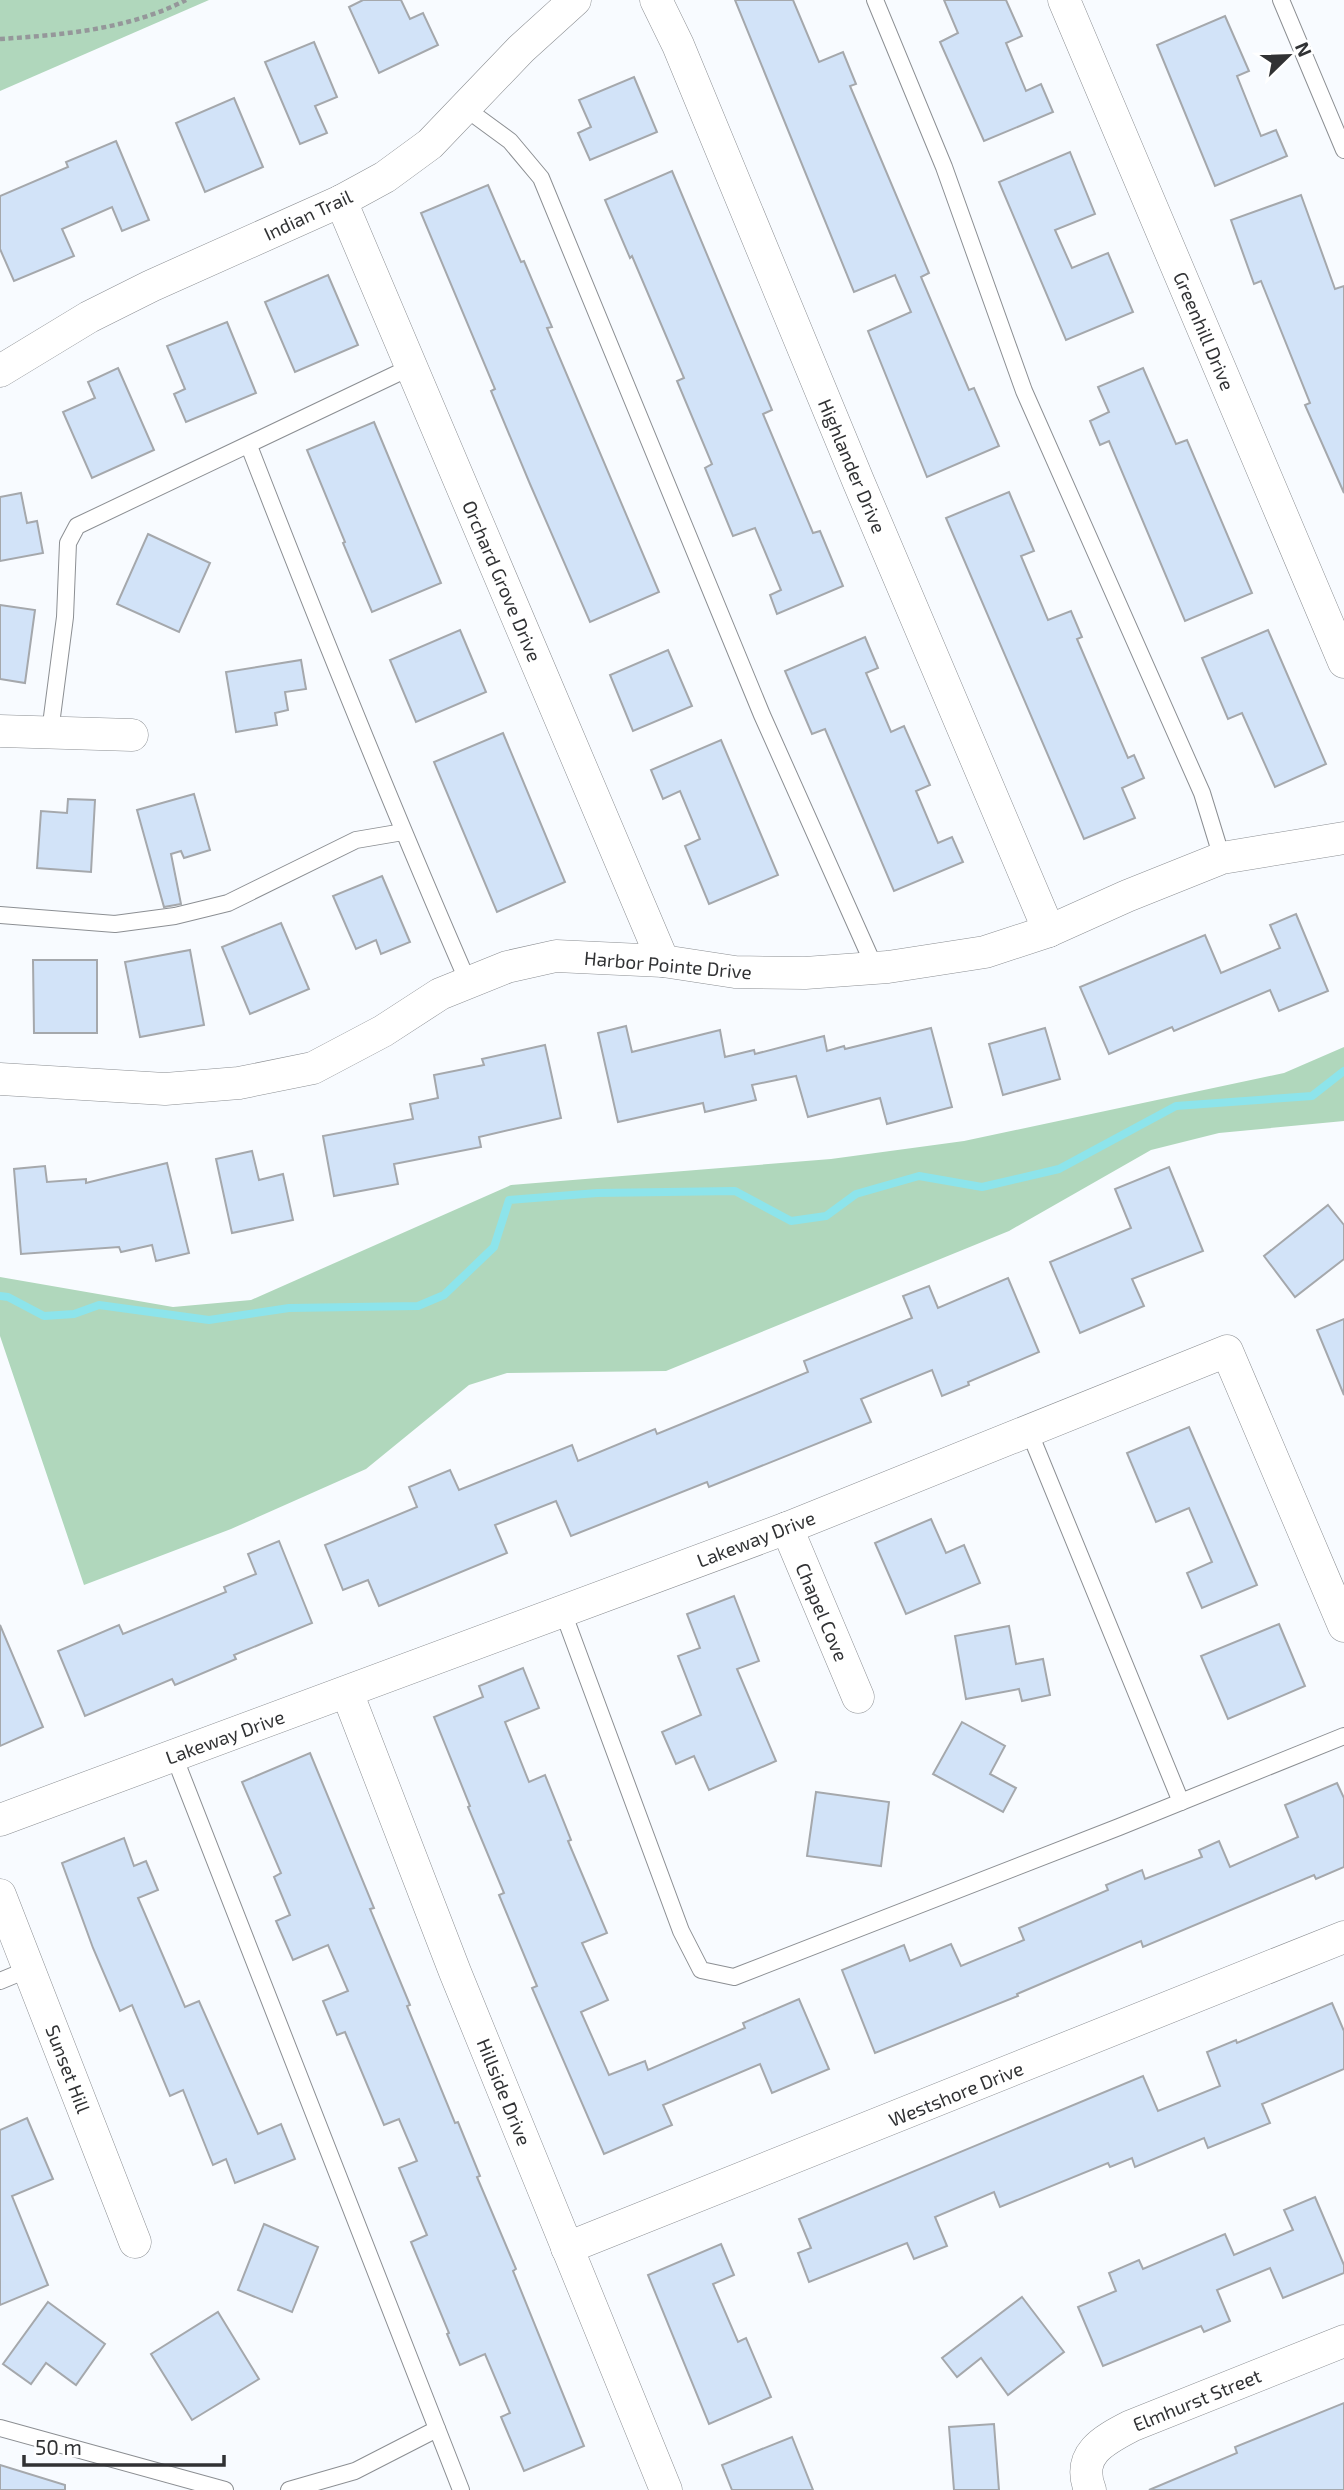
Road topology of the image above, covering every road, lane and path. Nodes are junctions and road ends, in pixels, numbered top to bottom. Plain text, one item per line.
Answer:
1 (186, 0) edge
2 (575, 0) edge
3 (656, 0) edge
4 (875, 0) edge
5 (1064, 0) edge
6 (1281, 0) edge
7 (0, 39) edge
8 (465, 108) junction
9 (1344, 150) edge
10 (341, 201) junction
11 (411, 367) junction
12 (0, 371) edge
13 (249, 446) junction
14 (1344, 662) edge
15 (0, 731) edge
16 (50, 733) junction
17 (132, 735) dead end
18 (403, 832) junction
19 (1344, 838) edge
20 (1222, 858) junction
21 (0, 915) edge
22 (1049, 931) junction
23 (663, 961) junction
24 (875, 968) junction
25 (468, 982) junction
26 (0, 1079) edge
27 (1028, 1431) junction
28 (787, 1528) junction
29 (563, 1612) junction
30 (1344, 1626) edge
31 (347, 1692) junction
32 (858, 1697) dead end
33 (1344, 1737) edge
34 (174, 1756) junction
35 (1181, 1802) junction
36 (0, 1820) edge
37 (0, 1895) edge
38 (1344, 1937) edge
39 (29, 1969) junction
40 (0, 1981) edge
41 (135, 2242) dead end
42 (568, 2248) junction
43 (1344, 2341) edge
44 (0, 2428) edge
45 (437, 2429) junction
46 (225, 2490) edge
47 (289, 2490) edge
48 (461, 2490) edge
49 (666, 2490) edge
50 (1090, 2490) edge

1 - 7 path
2 - 8 street, Indian Trail
3 - 22 street, Highlander Drive
4 - 20 lane
5 - 14 street, Greenhill Drive
6 - 9 lane
8 - 10 street, Indian Trail
8 - 24 lane
10 - 11 street, Orchard Grove Drive
10 - 12 street, Indian Trail
11 - 13 lane
11 - 23 street, Orchard Grove Drive
13 - 16 lane
13 - 18 lane
15 - 16 street
16 - 17 street
18 - 21 lane
18 - 25 lane
19 - 20 street, Harbor Pointe Drive
20 - 22 street, Harbor Pointe Drive
22 - 24 street, Harbor Pointe Drive
23 - 24 street, Harbor Pointe Drive
23 - 25 street, Harbor Pointe Drive
25 - 26 street, Harbor Pointe Drive
27 - 28 street, Lakeway Drive
27 - 30 street, Lakeway Drive
27 - 35 lane
28 - 29 street, Lakeway Drive
28 - 32 street, Chapel Cove
29 - 31 street, Lakeway Drive
29 - 35 lane
31 - 34 street, Lakeway Drive
31 - 42 street, Hillside Drive
33 - 35 lane
34 - 36 street, Lakeway Drive
34 - 45 lane
37 - 39 street, Sunset Hill
38 - 42 street, Westshore Drive
39 - 40 lane
39 - 41 street, Sunset Hill
42 - 49 street, Hillside Drive
43 - 50 street, Elmhurst Street
44 - 46 lane
45 - 47 lane
45 - 48 lane

